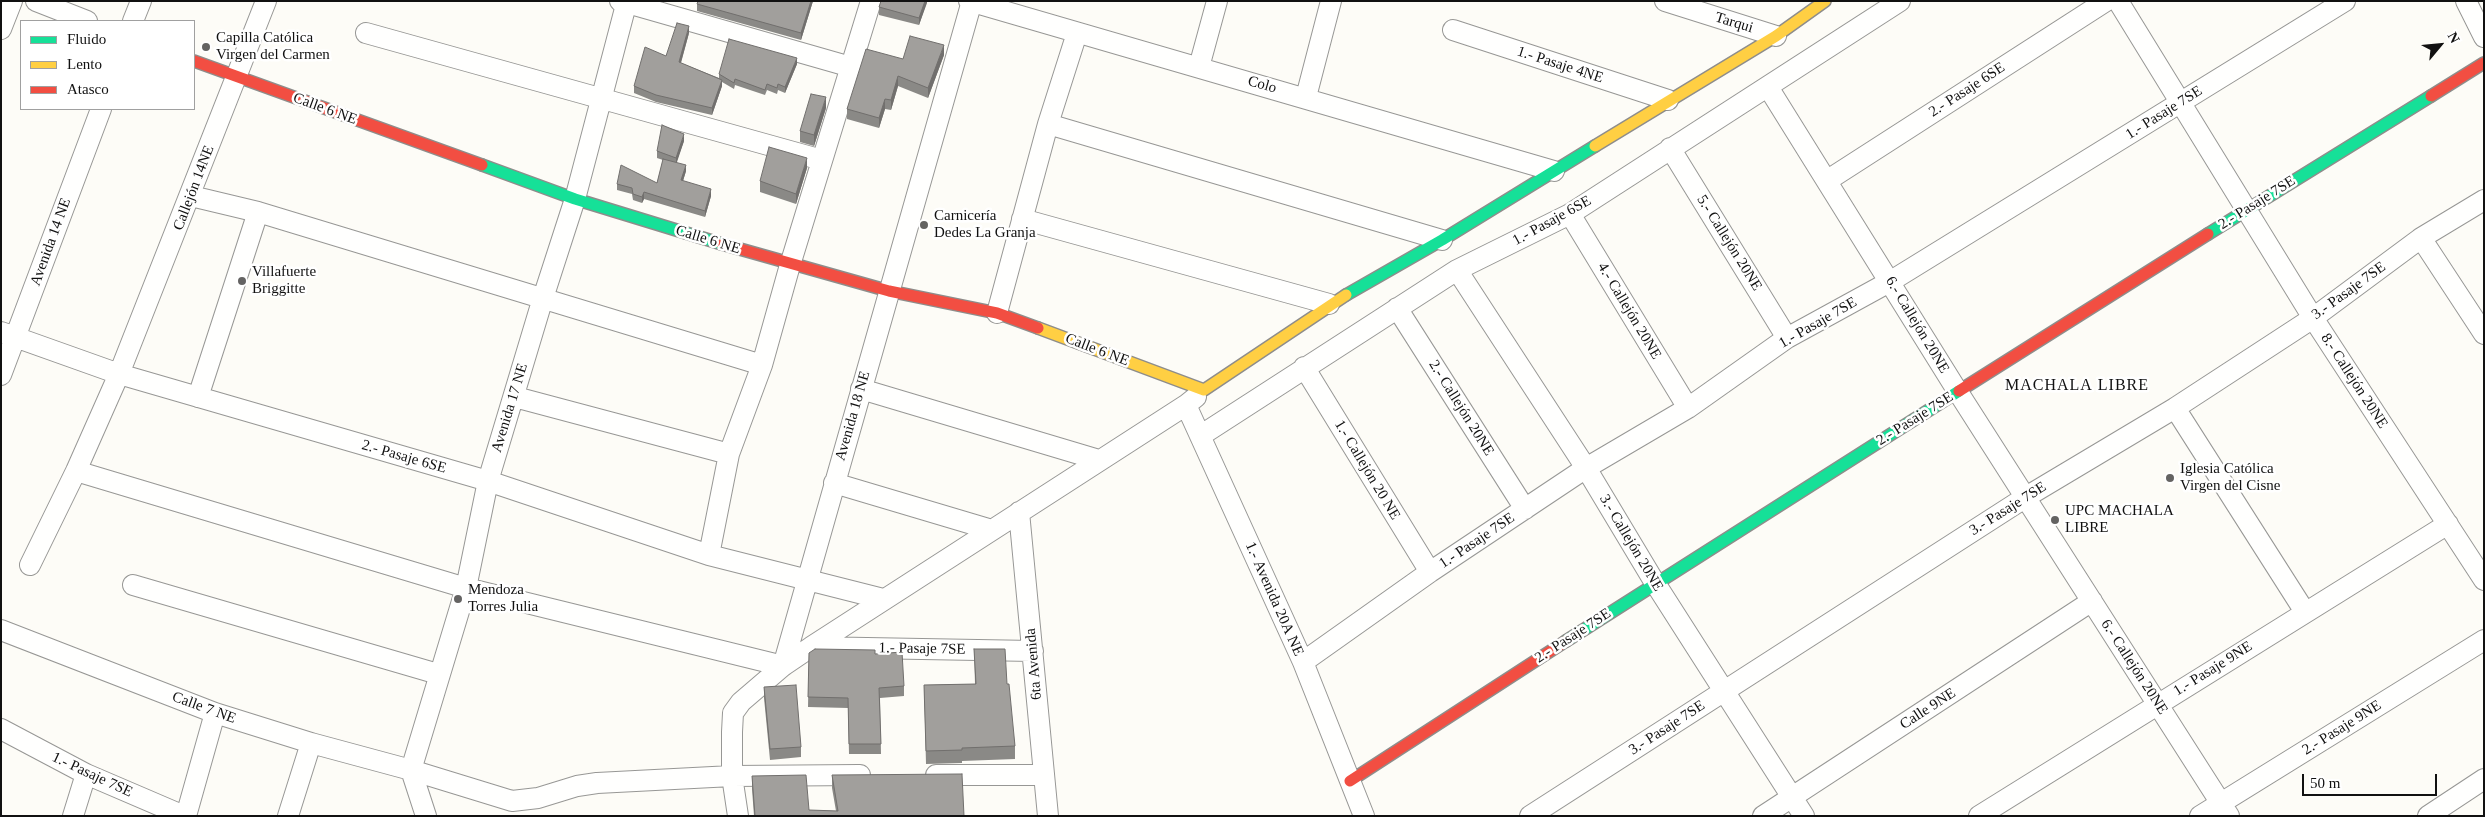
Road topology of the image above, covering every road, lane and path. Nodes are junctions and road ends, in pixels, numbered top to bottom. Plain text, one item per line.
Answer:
1 (12, 1) edge
2 (36, 1) edge
3 (141, 1) edge
4 (266, 1) edge
5 (871, 1) edge
6 (1217, 1) edge
7 (1331, 1) edge
8 (1664, 1) edge
9 (1825, 1) edge
10 (1900, 1) edge
11 (2106, 1) edge
12 (2118, 1) edge
13 (2345, 1) edge
14 (2466, 1) edge
15 (625, 2) edge
16 (971, 2) edge
17 (84, 20) edge
18 (133, 20) edge
19 (1, 29) edge
20 (1452, 30) dead end
21 (366, 33) dead end
22 (1077, 33) junction
23 (1776, 36) junction
24 (2484, 37) edge
25 (195, 61) edge
26 (2484, 63) edge
27 (851, 67) junction
28 (1199, 68) junction
29 (236, 77) junction
30 (1768, 87) junction
31 (1306, 97) junction
32 (602, 100) junction
33 (1668, 100) junction
34 (2182, 103) junction
35 (101, 110) edge
36 (1048, 124) junction
37 (1670, 148) junction
38 (822, 160) junction
39 (1554, 171) junction
40 (1828, 180) junction
41 (191, 196) junction
42 (575, 199) junction
43 (2484, 200) edge
44 (2246, 210) junction
45 (258, 212) junction
46 (1570, 214) junction
47 (1022, 219) junction
48 (2421, 238) junction
49 (1442, 240) junction
50 (790, 266) junction
51 (1458, 270) junction
52 (1891, 281) junction
53 (890, 291) junction
54 (543, 298) junction
55 (1329, 304) junction
56 (1397, 308) junction
57 (997, 313) junction
58 (2313, 318) junction
59 (2484, 334) edge
60 (9, 335) edge
61 (1788, 338) junction
62 (762, 365) junction
63 (1304, 367) junction
64 (119, 374) junction
65 (1, 376) edge
66 (860, 389) junction
67 (1204, 390) junction
68 (1958, 392) junction
69 (515, 396) junction
70 (198, 397) junction
71 (1186, 405) junction
72 (1688, 408) junction
73 (2175, 408) junction
74 (1200, 436) junction
75 (730, 454) junction
76 (1098, 460) junction
77 (1586, 468) junction
78 (76, 471) junction
79 (488, 481) junction
80 (834, 483) junction
81 (2026, 498) junction
82 (1525, 509) junction
83 (1019, 512) junction
84 (2448, 524) junction
85 (992, 530) junction
86 (710, 555) junction
87 (30, 565) dead end
88 (1430, 572) junction
89 (2484, 580) edge
90 (807, 582) junction
91 (1656, 583) junction
92 (133, 586) dead end
93 (466, 588) junction
94 (883, 600) junction
95 (2092, 601) junction
96 (2305, 612) junction
97 (1, 630) edge
98 (2484, 640) edge
99 (811, 647) junction
100 (1033, 650) junction
101 (1302, 662) junction
102 (783, 666) junction
103 (438, 674) junction
104 (1724, 690) junction
105 (2157, 703) junction
106 (215, 713) junction
107 (1, 729) edge
108 (311, 743) junction
109 (411, 770) junction
110 (86, 774) junction
111 (878, 775) edge
112 (918, 775) edge
113 (1044, 775) junction
114 (732, 776) junction
115 (2484, 778) edge
116 (1350, 781) junction
117 (1793, 798) junction
118 (2224, 809) edge
119 (74, 816) edge
120 (185, 816) edge
121 (288, 816) edge
122 (426, 816) edge
123 (738, 816) edge
124 (1048, 816) edge
125 (1364, 816) edge
126 (1530, 816) edge
127 (1763, 816) edge
128 (1804, 816) edge
129 (1979, 816) edge
130 (2200, 816) edge
131 (2428, 816) edge

1 - 19 street
2 - 17 street
3 - 18 street
4 - 29 street, Callejón 14NE
5 - 27 street
6 - 28 street
7 - 31 street
8 - 23 street, Tarqui
9 - 23 street
10 - 30 street, 1.- Pasaje 6SE
11 - 40 street, 2.- Pasaje 6SE
12 - 34 street, 8.- Callejón 20NE
13 - 34 street, 1.- Pasaje 7SE
14 - 24 street
15 - 27 street
15 - 32 street, Avenida 17 NE
16 - 22 street, Colo
16 - 53 street, Avenida 18 NE
20 - 33 street, 1.- Pasaje 4NE
21 - 32 street
22 - 28 street, Colo
22 - 36 street
23 - 33 street
25 - 29 street, Calle 6 NE
26 - 44 street, 2.- Pasaje 7SE
27 - 38 street
28 - 31 street, Colo
29 - 41 street, Callejón 14NE
29 - 42 street, Calle 6 NE
30 - 37 street, 1.- Pasaje 6SE
30 - 40 street, 6.- Callejón 20NE
31 - 39 street, Colo
32 - 38 street
32 - 42 street, Avenida 17 NE
33 - 39 street
34 - 44 street, 8.- Callejón 20NE
34 - 52 street, 1.- Pasaje 7SE
35 - 60 street, Avenida 14 NE
36 - 47 street
36 - 49 street
37 - 46 street, 1.- Pasaje 6SE
37 - 61 street, 5.- Callejón 20NE
38 - 50 street
39 - 49 street
40 - 52 street, 6.- Callejón 20NE
41 - 45 street
41 - 64 street, Callejón 14NE
42 - 50 street, Calle 6 NE
42 - 54 street, Avenida 17 NE
43 - 48 street, 3.- Pasaje 7SE
44 - 58 street, 8.- Callejón 20NE
44 - 68 street, 2.- Pasaje 7SE
45 - 54 street
45 - 70 street
46 - 51 street, 1.- Pasaje 6SE
46 - 72 street, 4.- Callejón 20NE
47 - 55 street
47 - 57 street
48 - 58 street, 3.- Pasaje 7SE
48 - 59 street
49 - 55 street
50 - 53 street, Calle 6 NE
50 - 62 street
51 - 56 street, 1.- Pasaje 6SE
51 - 77 street, 3.- Callejón 20NE
52 - 61 street, 1.- Pasaje 7SE
52 - 68 street, 6.- Callejón 20NE
53 - 57 street, Calle 6 NE
53 - 66 street, Avenida 18 NE
54 - 62 street
54 - 69 street, Avenida 17 NE
55 - 67 street
56 - 63 street, 1.- Pasaje 6SE
56 - 82 street, 2.- Callejón 20NE
57 - 67 street, Calle 6 NE
58 - 73 street, 3.- Pasaje 7SE
58 - 84 street, 8.- Callejón 20NE
60 - 64 street, 2.- Pasaje 6SE
60 - 65 street, Avenida 14 NE
61 - 72 street, 1.- Pasaje 7SE
62 - 75 street
63 - 74 street, 1.- Pasaje 6SE
63 - 88 street, 1.- Callejón 20 NE
64 - 70 street, 2.- Pasaje 6SE
64 - 78 street, Callejón 14NE
66 - 76 street
66 - 80 street, Avenida 18 NE
67 - 71 street
68 - 81 street, 6.- Callejón 20NE
68 - 91 street, 2.- Pasaje 7SE
69 - 75 street
69 - 79 street, Avenida 17 NE
70 - 79 street, 2.- Pasaje 6SE
71 - 74 street, 1.- Avenida 20A NE
71 - 76 street
72 - 77 street, 1.- Pasaje 7SE
73 - 81 street, 3.- Pasaje 7SE
73 - 96 street
74 - 101 street, 1.- Avenida 20A NE
75 - 86 street
76 - 83 street
77 - 82 street, 1.- Pasaje 7SE
77 - 91 street, 3.- Callejón 20NE
78 - 87 street, Callejón 14NE
78 - 93 street
79 - 86 street, 2.- Pasaje 6SE
79 - 93 street, Avenida 17 NE
80 - 85 street
80 - 90 street, Avenida 18 NE
81 - 95 street, 6.- Callejón 20NE
81 - 104 street, 3.- Pasaje 7SE
82 - 88 street, 1.- Pasaje 7SE
83 - 85 street
83 - 100 street, 6ta Avenida
84 - 89 street, 8.- Callejón 20NE
84 - 96 street, 1.- Pasaje 9NE
85 - 94 street
86 - 90 street, 2.- Pasaje 6SE
88 - 101 street, 1.- Pasaje 7SE
90 - 94 street, 2.- Pasaje 6SE
90 - 102 street, Avenida 18 NE
91 - 104 street, 3.- Callejón 20NE
91 - 116 street, 2.- Pasaje 7SE
92 - 103 street
93 - 102 street
93 - 103 street, Avenida 17 NE
94 - 99 street
95 - 105 street, 6.- Callejón 20NE
95 - 117 street, Calle 9NE
96 - 105 street, 1.- Pasaje 9NE
97 - 106 street, Calle 7 NE
98 - 118 street, 2.- Pasaje 9NE
99 - 100 street, 1.- Pasaje 7SE
99 - 102 street
100 - 113 street, 6ta Avenida
101 - 116 street, 1.- Avenida 20A NE
102 - 114 street
103 - 109 street, Avenida 17 NE
104 - 117 street, 3.- Callejón 20NE
104 - 126 street, 3.- Pasaje 7SE
105 - 118 street, 6.- Callejón 20NE
105 - 129 street, 1.- Pasaje 9NE
106 - 108 street, Calle 7 NE
106 - 120 street
107 - 110 street, 1.- Pasaje 7SE
108 - 109 street, Calle 7 NE
108 - 121 street
109 - 114 street, Calle 7 NE
109 - 122 street
110 - 119 street
110 - 120 street, 1.- Pasaje 7SE
111 - 114 street
112 - 113 street
113 - 124 street, 6ta Avenida
114 - 123 street
115 - 131 street
116 - 125 street, 1.- Avenida 20A NE
117 - 127 street, Calle 9NE
117 - 128 street, 3.- Callejón 20NE
118 - 130 street, 2.- Pasaje 9NE

